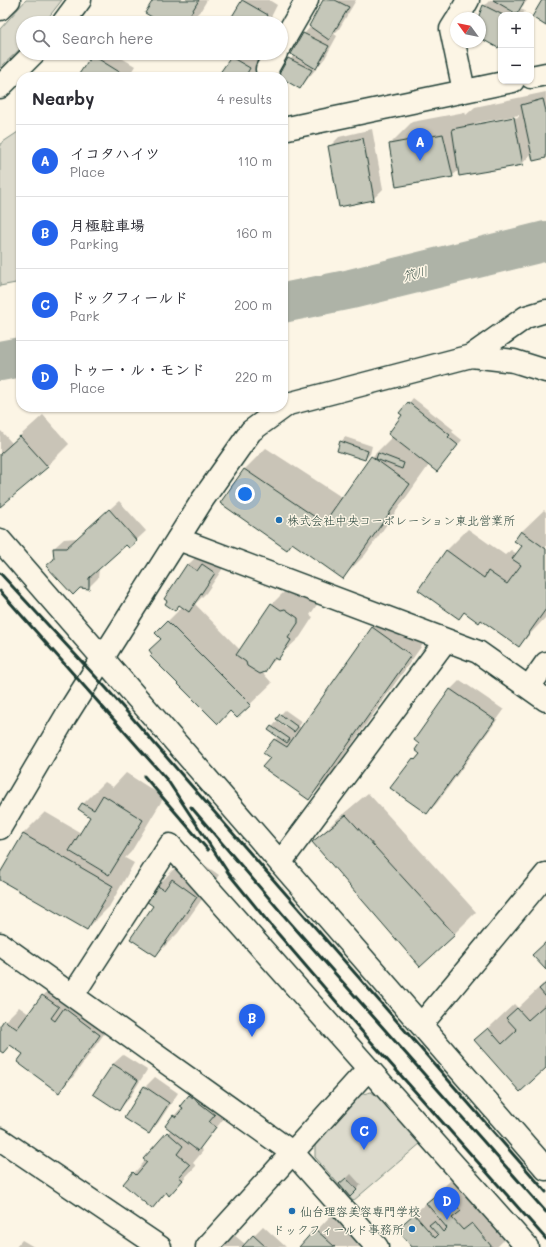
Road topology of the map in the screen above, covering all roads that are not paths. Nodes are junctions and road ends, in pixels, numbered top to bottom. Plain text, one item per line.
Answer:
1 (8, 0) edge
2 (80, 0) edge
3 (307, 0) edge
4 (468, 0) edge
5 (0, 9) edge
6 (461, 12) edge
7 (68, 16) edge
8 (288, 32) edge
9 (455, 48) edge
10 (27, 60) edge
11 (272, 60) edge
12 (267, 72) edge
13 (546, 74) edge
14 (534, 76) edge
15 (498, 84) edge
16 (0, 88) edge
17 (464, 91) junction
18 (288, 128) edge
19 (546, 310) edge
20 (471, 356) junction
21 (546, 371) edge
22 (288, 404) edge
23 (277, 412) edge
24 (178, 539) junction
25 (0, 540) edge
26 (446, 640) junction
27 (103, 657) junction
28 (546, 663) edge
29 (529, 687) junction
30 (546, 700) edge
31 (0, 828) edge
32 (280, 863) junction
33 (542, 890) edge
34 (0, 944) edge
35 (73, 995) junction
36 (421, 1025) junction
37 (368, 1069) junction
38 (0, 1139) edge
39 (293, 1153) junction
40 (546, 1169) edge
41 (160, 1247) edge
42 (207, 1247) edge
43 (377, 1247) edge
44 (527, 1247) edge

1 - 5 street
2 - 7 street
3 - 8 street
4 - 6 street
9 - 17 street
10 - 16 street
11 - 12 street
13 - 14 street
15 - 17 street
17 - 18 street
19 - 20 street
20 - 21 street
20 - 22 street
23 - 24 street
24 - 26 street
24 - 27 street
25 - 27 street
26 - 29 street
26 - 32 street
27 - 31 street
27 - 32 street
28 - 29 street
29 - 30 street
32 - 36 street
33 - 36 street
34 - 35 street
35 - 37 street
35 - 39 street
36 - 40 street
37 - 39 street
37 - 44 street
38 - 41 street
39 - 42 street
39 - 43 street

